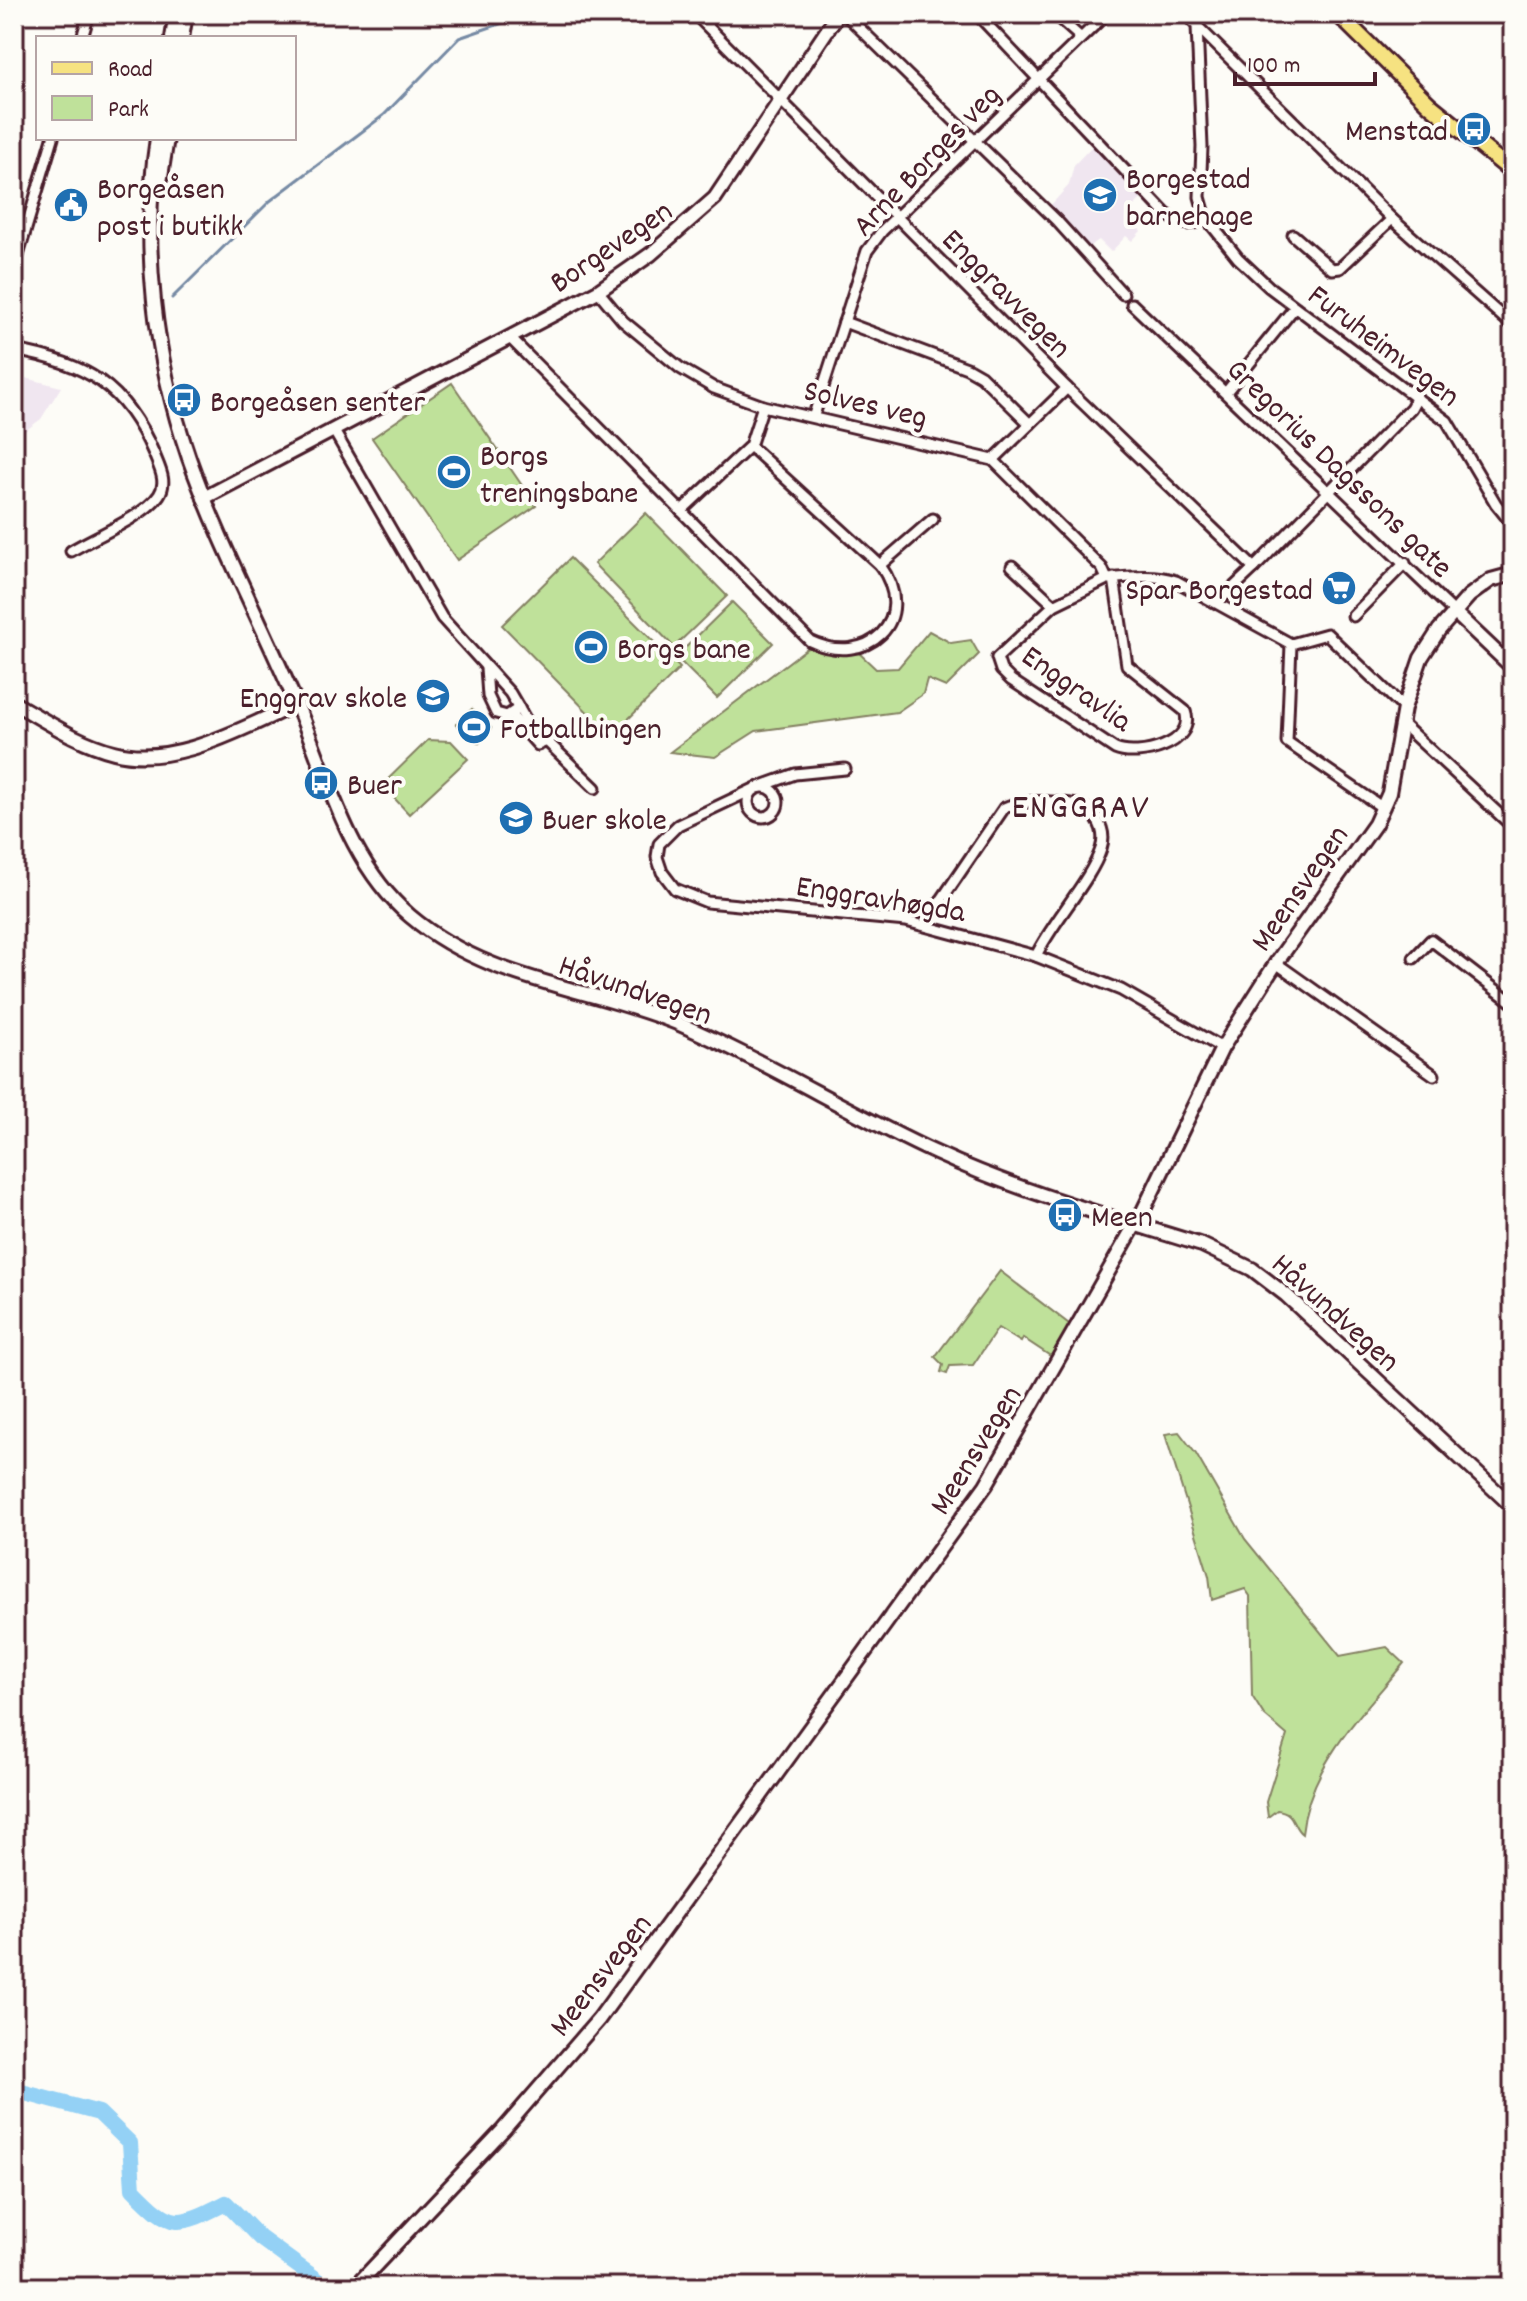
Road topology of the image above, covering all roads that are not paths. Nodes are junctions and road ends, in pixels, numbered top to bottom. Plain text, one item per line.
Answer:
1 (89, 14) edge
2 (176, 14) edge
3 (186, 14) edge
4 (695, 14) edge
5 (838, 14) edge
6 (845, 14) edge
7 (977, 14) edge
8 (1054, 14) edge
9 (1106, 14) edge
10 (1186, 14) edge
11 (1338, 14) edge
12 (1197, 26) junction
13 (83, 36) edge
14 (172, 36) edge
15 (182, 36) edge
16 (1080, 37) junction
17 (1038, 80) junction
18 (781, 101) junction
19 (52, 140) edge
20 (157, 140) edge
21 (167, 140) edge
22 (975, 140) junction
23 (1513, 172) edge
24 (897, 218) junction
25 (1206, 218) junction
26 (1392, 219) junction
27 (152, 232) junction
28 (1293, 235) dead end
29 (14, 269) edge
30 (598, 291) junction
31 (1123, 294) dead end
32 (1132, 304) dead end
33 (1295, 307) junction
34 (844, 322) junction
35 (1513, 326) edge
36 (510, 338) junction
37 (14, 350) edge
38 (1067, 388) junction
39 (1227, 391) junction
40 (1417, 397) junction
41 (763, 406) junction
42 (814, 415) junction
43 (1030, 424) junction
44 (334, 431) junction
45 (750, 446) junction
46 (993, 460) junction
47 (1328, 492) junction
48 (204, 498) junction
49 (681, 511) junction
50 (933, 519) dead end
51 (1513, 525) edge
52 (71, 551) dead end
53 (1405, 563) junction
54 (880, 565) junction
55 (1012, 566) dead end
56 (1254, 568) junction
57 (1513, 574) edge
58 (1110, 579) junction
59 (1218, 602) junction
60 (1054, 605) junction
61 (1453, 611) junction
62 (1353, 616) dead end
63 (1291, 644) junction
64 (486, 668) junction
65 (1513, 668) edge
66 (14, 703) edge
67 (297, 704) junction
68 (1404, 708) junction
69 (515, 711) junction
70 (1402, 724) junction
71 (845, 769) dead end
72 (595, 788) dead end
73 (1383, 808) junction
74 (1513, 827) edge
75 (925, 924) junction
76 (1036, 956) junction
77 (1414, 958) dead end
78 (1276, 963) junction
79 (1513, 1003) edge
80 (1222, 1048) junction
81 (1434, 1075) dead end
82 (1135, 1225) junction
83 (1513, 1507) edge
84 (355, 2287) edge

1 - 13 street
2 - 14 street
3 - 15 street
4 - 18 street, Enggravvegen
5 - 18 street, Borgevegen
6 - 22 street
7 - 17 street
8 - 16 street
9 - 16 street, Arne Borges veg
10 - 12 street
11 - 23 main road
12 - 25 street
12 - 26 street
16 - 17 street, Arne Borges veg
17 - 22 street, Arne Borges veg
17 - 25 street
18 - 24 street, Enggravvegen
18 - 30 street, Borgevegen
19 - 29 street
20 - 27 street, Håvundvegen
21 - 27 street, Håvundvegen
22 - 24 street, Arne Borges veg
22 - 31 street
24 - 34 street, Arne Borges veg
24 - 38 street, Enggravvegen
25 - 33 street, Furuheimvegen
26 - 28 street
26 - 35 street
27 - 48 street, Håvundvegen
30 - 36 street, Borgevegen
30 - 41 street, Solves veg
32 - 39 street, Gregorius Dagssons gate
33 - 39 street
33 - 40 street, Furuheimvegen
34 - 42 street, Arne Borges veg
34 - 43 street
36 - 44 street, Borgevegen
36 - 49 street
37 - 52 street
38 - 43 street
38 - 56 street, Enggravvegen
39 - 47 street, Gregorius Dagssons gate
40 - 47 street
40 - 51 street, Furuheimvegen
41 - 42 street, Solves veg
41 - 45 street
42 - 46 street, Solves veg
43 - 46 street
44 - 48 street, Borgevegen
44 - 64 street
45 - 49 street
45 - 54 street
46 - 58 street
47 - 53 street, Gregorius Dagssons gate
47 - 56 street
48 - 67 street, Håvundvegen
49 - 54 street
50 - 54 street
53 - 61 street, Gregorius Dagssons gate
53 - 62 street
55 - 60 street
56 - 59 street
57 - 61 street, Meensvegen
58 - 59 street
58 - 60 street
58 - 60 street, Enggravlia
59 - 63 street
61 - 65 street, Gregorius Dagssons gate
61 - 68 street, Meensvegen
63 - 68 street
63 - 73 street
64 - 69 street
64 - 69 street
66 - 67 street
67 - 82 street, Håvundvegen
68 - 70 street, Meensvegen
69 - 72 street
70 - 73 street, Meensvegen
70 - 74 street
71 - 75 street, Enggravhøgda
73 - 78 street, Meensvegen
75 - 76 street, Enggravhøgda
75 - 76 street
76 - 80 street, Enggravhøgda
77 - 79 street
78 - 80 street, Meensvegen
78 - 81 street
80 - 82 street, Meensvegen
82 - 83 street, Håvundvegen
82 - 84 street, Meensvegen

